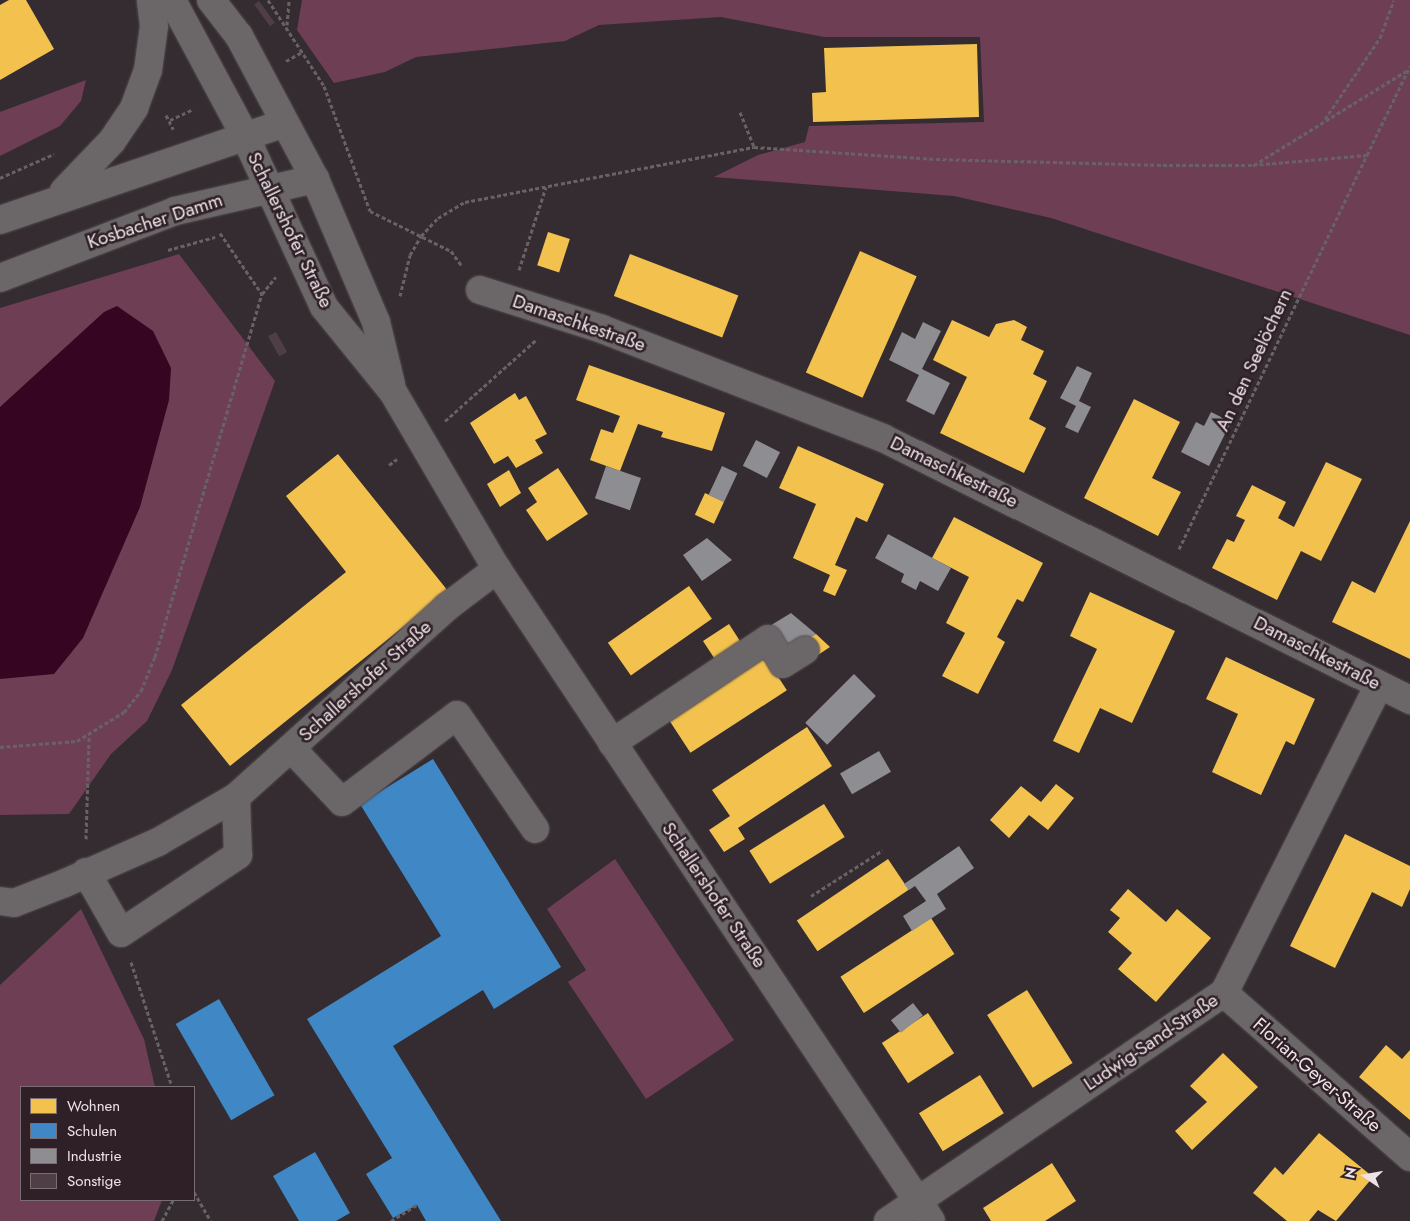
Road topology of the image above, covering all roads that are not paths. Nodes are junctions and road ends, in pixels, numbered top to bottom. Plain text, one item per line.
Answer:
1 (152, 0) edge
2 (172, 0) edge
3 (211, 0) edge
4 (285, 123) junction
5 (245, 136) junction
6 (315, 180) junction
7 (268, 188) junction
8 (60, 196) junction
9 (0, 220) edge
10 (0, 278) edge
11 (480, 290) road end
12 (393, 392) junction
13 (496, 569) junction
14 (804, 650) dead end
15 (1380, 685) junction
16 (1410, 700) edge
17 (612, 744) junction
18 (291, 748) junction
19 (236, 797) junction
20 (535, 829) dead end
21 (91, 869) junction
22 (0, 901) edge
23 (1224, 993) junction
24 (1410, 1157) edge
25 (923, 1210) edge
26 (888, 1221) edge

1 - 8 street
2 - 5 street, Schallershofer Straße
3 - 4 street, Schallershofer Straße
4 - 5 street
4 - 6 street, Schallershofer Straße
5 - 7 street, Schallershofer Straße
5 - 8 street
6 - 7 street, Kosbacher Damm
6 - 12 street, Schallershofer Straße
7 - 10 street, Kosbacher Damm
7 - 12 street, Schallershofer Straße
8 - 9 street
11 - 15 street, Damaschkestraße
12 - 13 street, Schallershofer Straße
13 - 17 street, Schallershofer Straße
13 - 18 street, Schallershofer Straße
14 - 17 street
15 - 16 street, Damaschkestraße
15 - 23 street, Ludwig-Sand-Straße
17 - 25 street, Schallershofer Straße
18 - 19 street, Schallershofer Straße
18 - 20 street
19 - 21 street, Schallershofer Straße
19 - 21 street
21 - 22 street, Schallershofer Straße
23 - 24 street, Florian-Geyer-Straße
23 - 25 street, Ludwig-Sand-Straße
25 - 26 street, Ludwig-Sand-Straße

